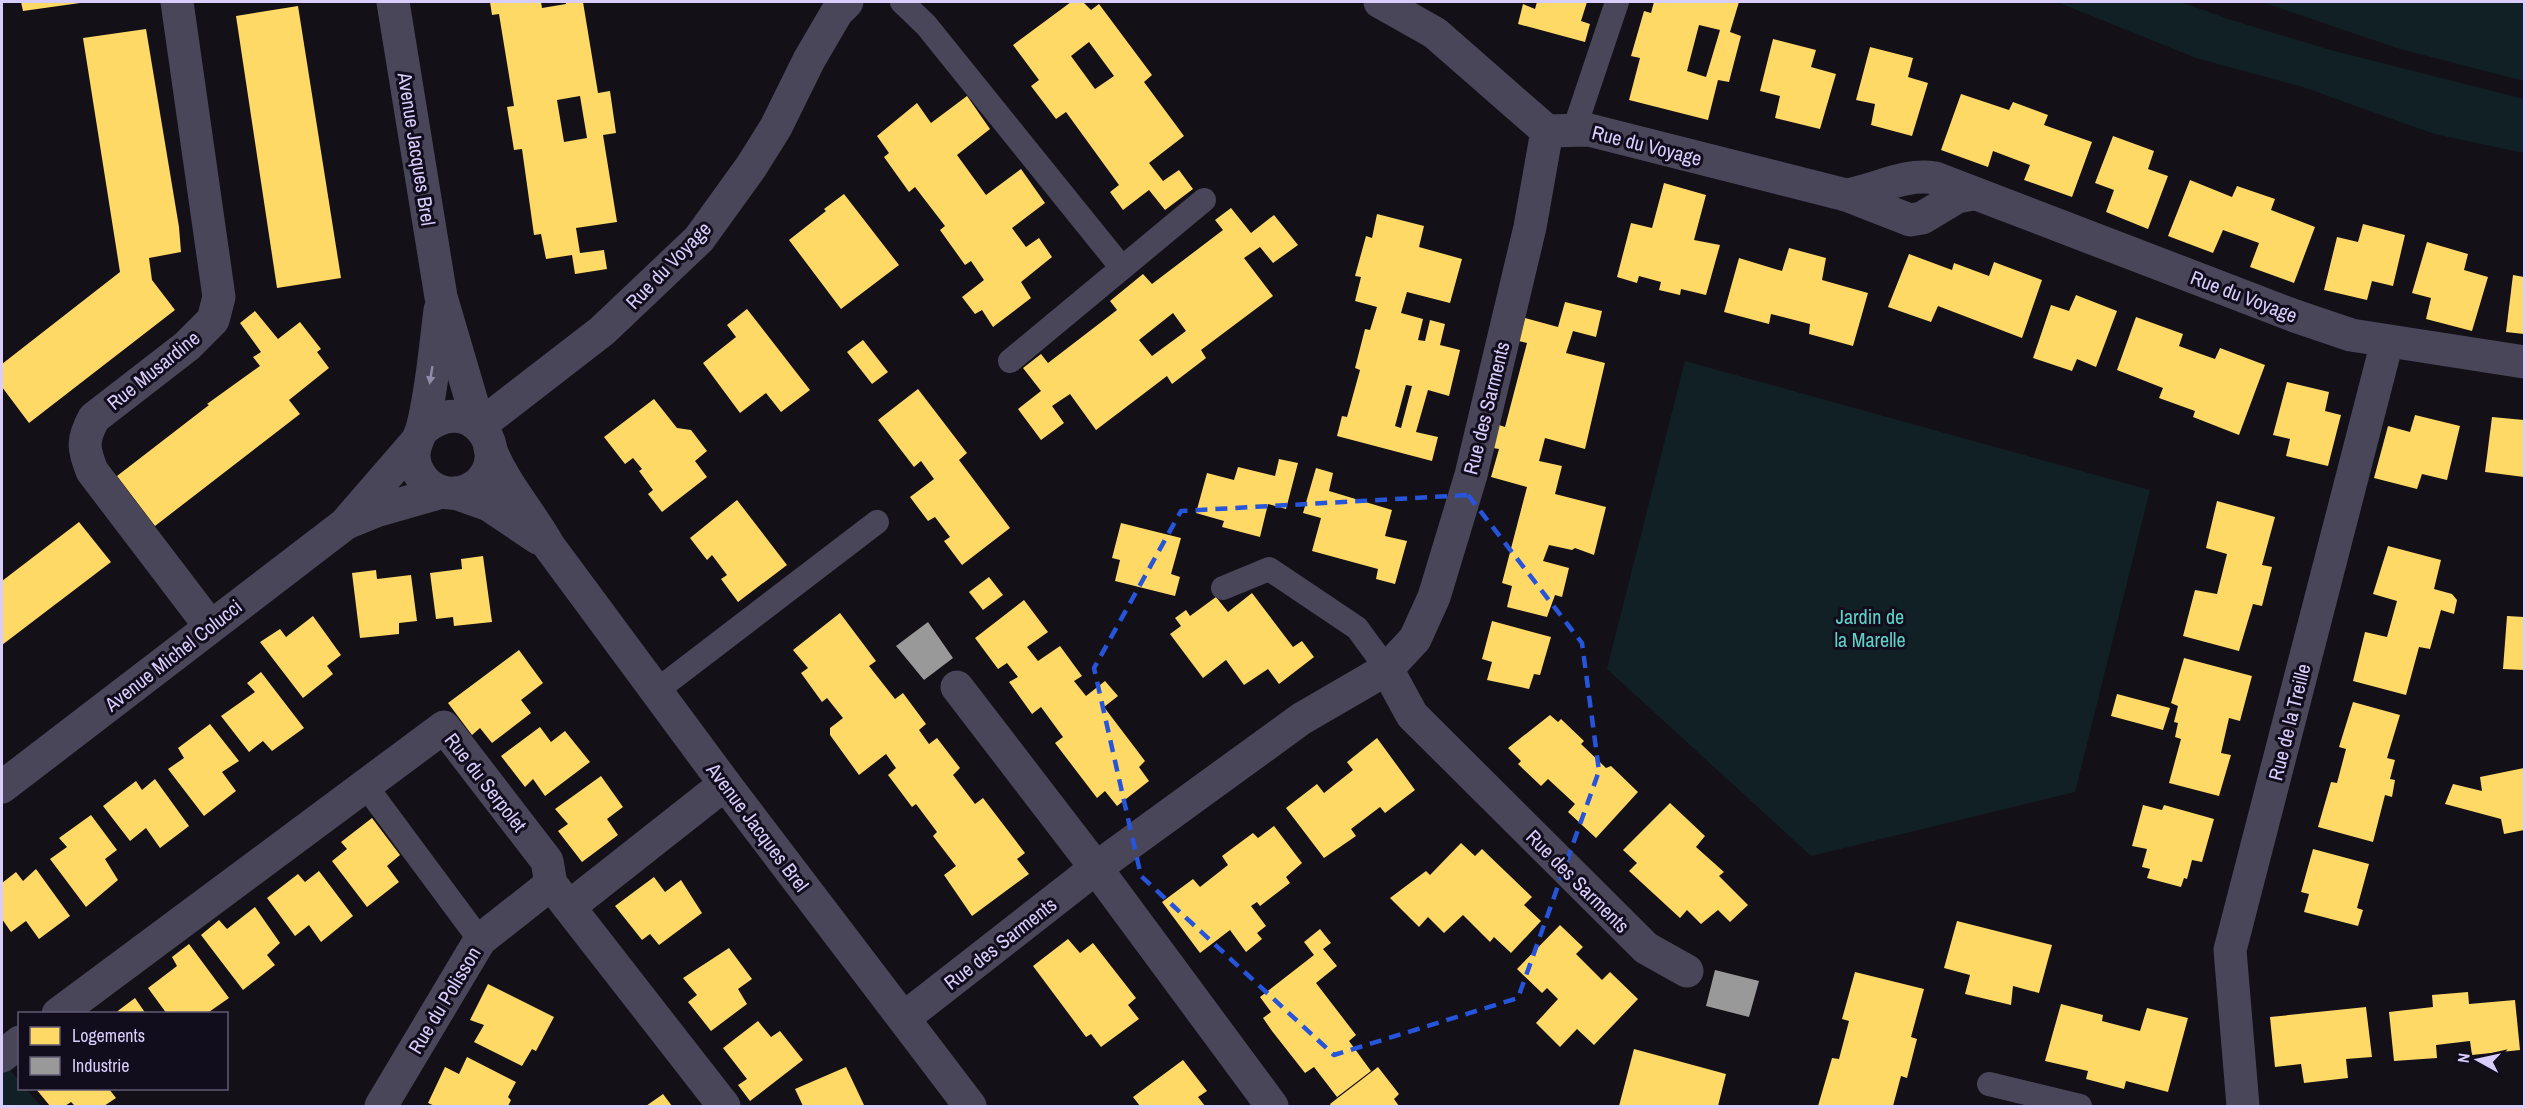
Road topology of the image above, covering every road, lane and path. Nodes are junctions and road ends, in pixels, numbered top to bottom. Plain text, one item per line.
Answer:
1 (177, 2) edge
2 (393, 2) edge
3 (847, 2) edge
4 (902, 2) edge
5 (1380, 2) edge
6 (1617, 2) edge
7 (1561, 131) junction
8 (1204, 200) dead end
9 (1122, 268) junction
10 (441, 297) junction
11 (2387, 342) junction
12 (1010, 361) dead end
13 (2524, 362) edge
14 (419, 436) junction
15 (485, 437) junction
16 (449, 492) junction
17 (877, 522) dead end
18 (345, 524) junction
19 (549, 546) junction
20 (1223, 588) dead end
21 (210, 626) junction
22 (1387, 669) junction
23 (957, 687) dead end
24 (656, 691) junction
25 (725, 784) junction
26 (366, 785) junction
27 (2, 787) edge
28 (1096, 868) junction
29 (560, 896) junction
30 (480, 940) junction
31 (1687, 971) dead end
32 (61, 1012) edge
33 (904, 1018) junction
34 (18, 1044) edge
35 (2, 1056) edge
36 (1989, 1084) dead end
37 (381, 1107) edge
38 (724, 1107) edge
39 (970, 1107) edge
40 (1272, 1107) edge
41 (2080, 1107) edge
42 (2243, 1107) edge

1 - 21 street, Rue Musardine
2 - 10 street, Avenue Jacques Brel
3 - 15 street, Rue du Voyage
4 - 9 lane
5 - 7 street
6 - 7 lane, Rue des Sarments
7 - 11 street, Rue du Voyage
7 - 22 street, Rue des Sarments
8 - 9 lane
9 - 12 lane
10 -> 14 street, Avenue Jacques Brel
10 - 15 street, Avenue Jacques Brel
11 - 13 street, Rue du Voyage
11 - 42 street, Rue de la Treille
14 - 15 street
14 - 16 street
14 - 18 street, Avenue Michel Colucci
15 - 16 street
15 - 19 street, Avenue Jacques Brel
16 - 18 street, Avenue Michel Colucci
16 - 19 street, Avenue Jacques Brel
17 - 24 lane
18 - 21 street, Avenue Michel Colucci
19 - 24 street, Avenue Jacques Brel
20 - 22 lane, Rue des Sarments
21 - 27 street, Avenue Michel Colucci
22 - 28 street, Rue des Sarments
22 - 31 street, Rue des Sarments
23 - 28 street
24 - 25 street, Avenue Jacques Brel
25 - 29 street, Rue du Polisson
25 - 33 street, Avenue Jacques Brel
26 - 29 street, Rue du Serpolet
26 - 30 lane
26 - 32 street, Rue du Serpolet
28 - 33 street, Rue des Sarments
28 - 40 street
29 - 30 street, Rue du Polisson
29 - 38 street, Rue du Serpolet
30 - 37 street, Rue du Polisson
33 - 39 street, Avenue Jacques Brel
34 - 35 street
36 - 41 lane

